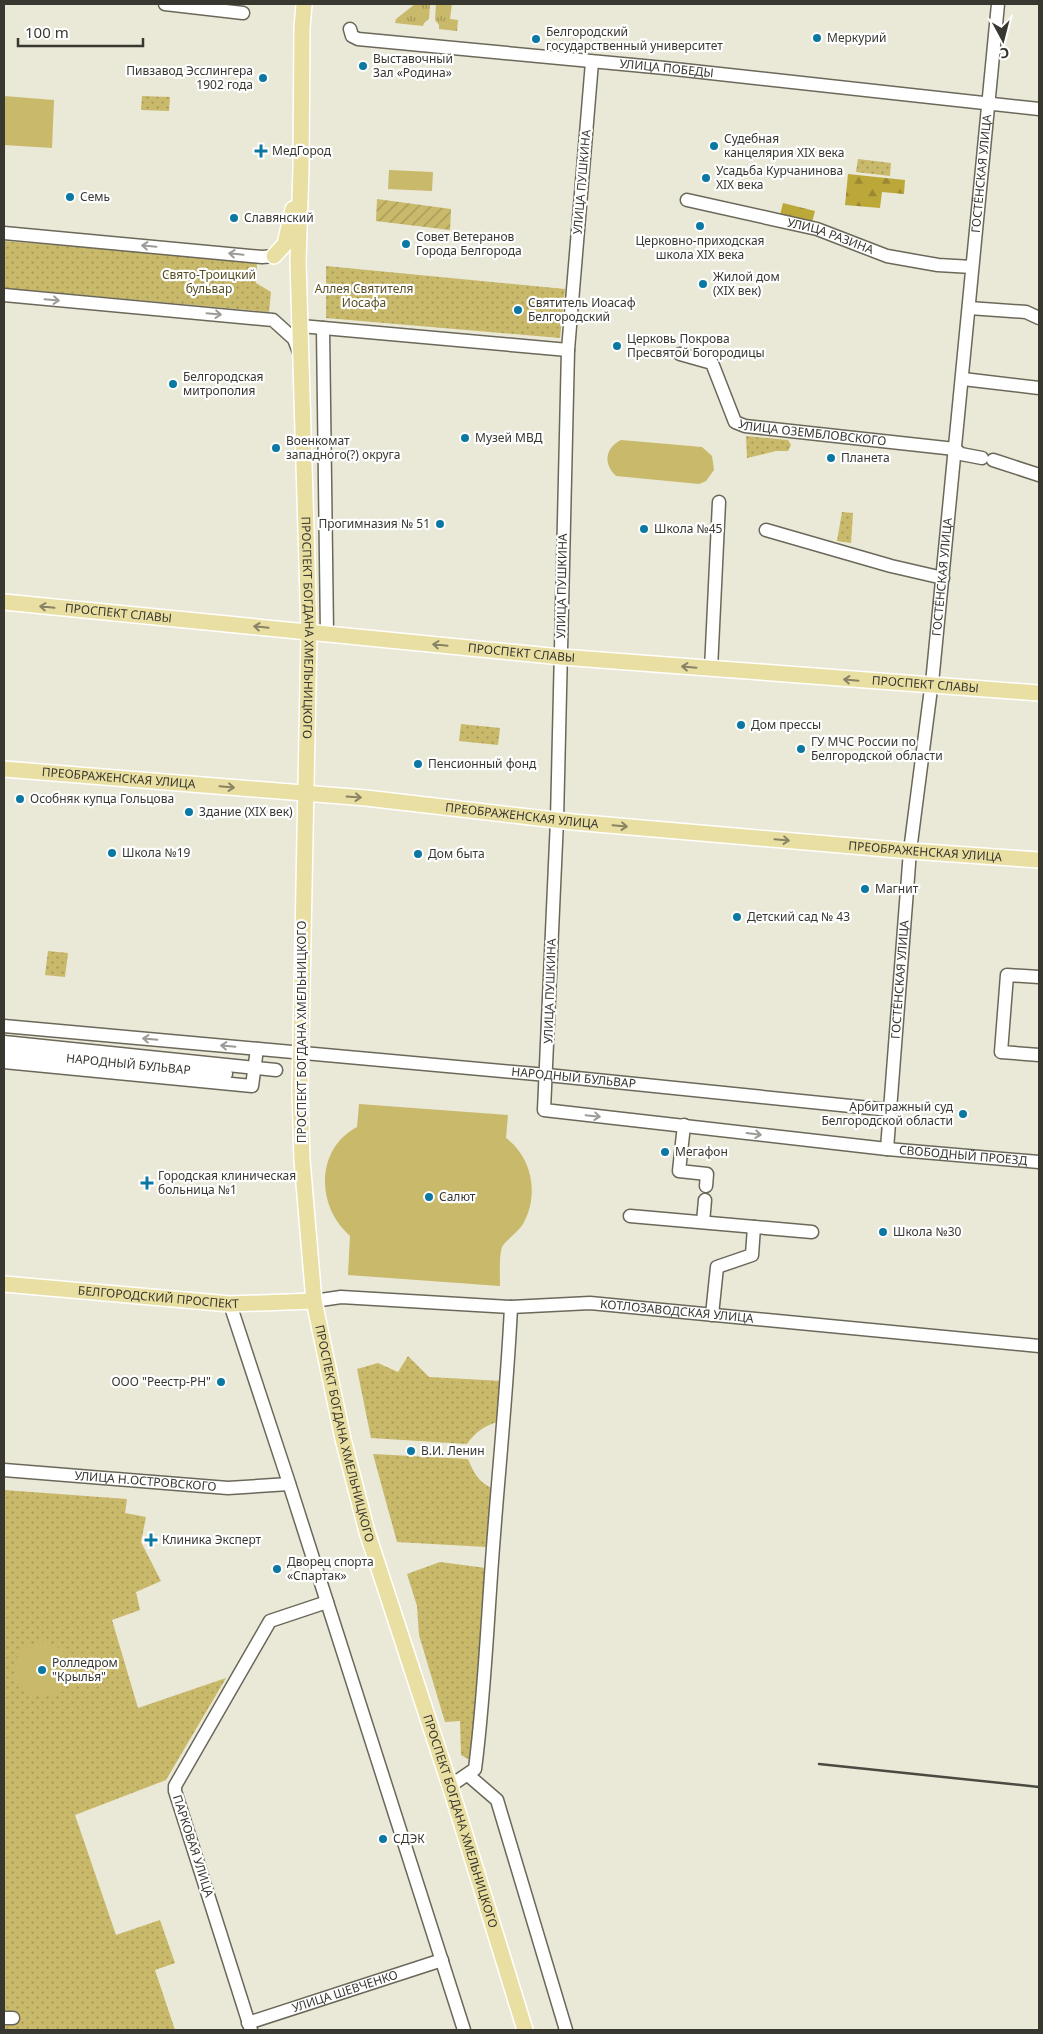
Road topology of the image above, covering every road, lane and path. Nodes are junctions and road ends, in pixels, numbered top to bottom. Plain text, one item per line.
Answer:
1 (165, 4) edge
2 (304, 4) edge
3 (998, 4) edge
4 (243, 12) dead end
5 (350, 29) dead end
6 (592, 62) junction
7 (989, 103) junction
8 (1039, 109) edge
9 (301, 168) junction
10 (687, 200) dead end
11 (4, 233) edge
12 (274, 256) joint
13 (972, 267) junction
14 (4, 295) edge
15 (969, 308) junction
16 (1039, 318) edge
17 (301, 326) junction
18 (323, 328) junction
19 (568, 350) junction
20 (680, 354) dead end
21 (302, 360) junction
22 (963, 379) junction
23 (1039, 388) edge
24 (956, 449) junction
25 (1039, 475) edge
26 (719, 502) dead end
27 (766, 530) dead end
28 (942, 578) junction
29 (4, 602) edge
30 (309, 632) junction
31 (327, 634) junction
32 (561, 657) junction
33 (711, 669) junction
34 (931, 686) junction
35 (1039, 693) edge
36 (4, 770) edge
37 (306, 794) junction
38 (557, 820) junction
39 (910, 851) junction
40 (1039, 860) edge
41 (1039, 977) edge
42 (4, 1026) edge
43 (4, 1042) edge
44 (257, 1049) junction
45 (4, 1052) edge
46 (300, 1052) junction
47 (1039, 1054) edge
48 (4, 1062) edge
49 (252, 1068) junction
50 (276, 1070) dead end
51 (547, 1075) junction
52 (890, 1110) junction
53 (684, 1125) junction
54 (887, 1149) junction
55 (1039, 1162) edge
56 (706, 1186) dead end
57 (705, 1200) dead end
58 (630, 1216) dead end
59 (703, 1222) junction
60 (754, 1227) junction
61 (812, 1232) dead end
62 (4, 1284) edge
63 (230, 1304) junction
64 (315, 1304) junction
65 (511, 1307) junction
66 (712, 1315) junction
67 (1039, 1346) edge
68 (4, 1470) edge
69 (289, 1484) junction
70 (327, 1602) junction
71 (468, 1775) junction
72 (450, 1786) junction
73 (442, 1960) junction
74 (249, 2027) edge
75 (464, 2030) edge
76 (525, 2030) edge
77 (566, 2030) edge

1 - 4 street
2 - 9 main road, ПРОСПЕКТ БОГДАНА ХМЕЛЬНИЦКОГО
3 - 7 street, ГОСТЁНСКАЯ УЛИЦА
5 - 6 street, УЛИЦА ПОБЕДЫ
6 - 7 street, УЛИЦА ПОБЕДЫ
6 - 19 street, УЛИЦА ПУШКИНА
7 - 8 street, УЛИЦА ПОБЕДЫ
7 - 13 street, ГОСТЁНСКАЯ УЛИЦА
9 - 12 main road
9 - 17 main road, ПРОСПЕКТ БОГДАНА ХМЕЛЬНИЦКОГО
10 - 13 street, УЛИЦА РАЗИНА
12 -> 11 street
13 - 15 street, ГОСТЁНСКАЯ УЛИЦА
14 -> 21 street
15 - 16 street
15 - 22 street, ГОСТЁНСКАЯ УЛИЦА
17 - 18 street
17 - 21 main road, ПРОСПЕКТ БОГДАНА ХМЕЛЬНИЦКОГО
18 - 19 street
18 - 31 street
19 - 32 street, УЛИЦА ПУШКИНА
20 - 24 street, УЛИЦА ОЗЕМБЛОВСКОГО
21 - 30 main road, ПРОСПЕКТ БОГДАНА ХМЕЛЬНИЦКОГО
22 - 23 street
22 - 24 street, ГОСТЁНСКАЯ УЛИЦА
24 - 25 street
24 - 28 street, ГОСТЁНСКАЯ УЛИЦА
26 - 33 street
27 - 28 street
28 - 34 street, ГОСТЁНСКАЯ УЛИЦА
30 -> 29 main road, ПРОСПЕКТ СЛАВЫ
30 - 31 main road, ПРОСПЕКТ СЛАВЫ
30 - 37 main road, ПРОСПЕКТ БОГДАНА ХМЕЛЬНИЦКОГО
32 -> 31 main road, ПРОСПЕКТ СЛАВЫ
33 -> 32 main road, ПРОСПЕКТ СЛАВЫ
32 - 38 street, УЛИЦА ПУШКИНА
34 -> 33 main road, ПРОСПЕКТ СЛАВЫ
34 - 35 main road, ПРОСПЕКТ СЛАВЫ
34 - 39 street, ГОСТЁНСКАЯ УЛИЦА
36 -> 37 main road, ПРЕОБРАЖЕНСКАЯ УЛИЦА
37 -> 38 main road, ПРЕОБРАЖЕНСКАЯ УЛИЦА
37 - 46 main road, ПРОСПЕКТ БОГДАНА ХМЕЛЬНИЦКОГО
38 -> 39 main road, ПРЕОБРАЖЕНСКАЯ УЛИЦА
38 - 51 street, УЛИЦА ПУШКИНА
39 - 40 main road, ПРЕОБРАЖЕНСКАЯ УЛИЦА
39 - 52 street, ГОСТЁНСКАЯ УЛИЦА
41 - 47 street
44 -> 42 street, НАРОДНЫЙ БУЛЬВАР
43 - 49 street
44 - 46 street, НАРОДНЫЙ БУЛЬВАР
44 - 49 street
45 - 49 street, НАРОДНЫЙ БУЛЬВАР
46 - 51 street, НАРОДНЫЙ БУЛЬВАР
46 - 64 main road, ПРОСПЕКТ БОГДАНА ХМЕЛЬНИЦКОГО
48 - 49 street, НАРОДНЫЙ БУЛЬВАР
49 - 50 street
51 - 52 street, НАРОДНЫЙ БУЛЬВАР
51 -> 53 street, УЛИЦА ПУШКИНА
52 - 54 street, ГОСТЁНСКАЯ УЛИЦА
53 -> 54 street
53 - 56 street
54 - 55 street, СВОБОДНЫЙ ПРОЕЗД
57 - 59 street
58 - 59 street
59 - 60 street
60 - 61 street
60 - 66 street
62 - 63 main road, БЕЛГОРОДСКИЙ ПРОСПЕКТ
63 - 64 main road, БЕЛГОРОДСКИЙ ПРОСПЕКТ
63 - 69 street
64 - 65 street, КОТЛОЗАВОДСКАЯ УЛИЦА
64 - 72 main road, ПРОСПЕКТ БОГДАНА ХМЕЛЬНИЦКОГО
65 - 66 street, КОТЛОЗАВОДСКАЯ УЛИЦА
65 - 71 street
66 - 67 street, КОТЛОЗАВОДСКАЯ УЛИЦА
68 - 69 street, УЛИЦА Н.ОСТРОВСКОГО
69 - 70 street
70 - 73 street
70 - 74 street, ПАРКОВАЯ УЛИЦА
71 - 72 street
71 - 77 street
72 - 76 main road, ПРОСПЕКТ БОГДАНА ХМЕЛЬНИЦКОГО
73 - 74 street, УЛИЦА ШЕВЧЕНКО
73 - 75 street

